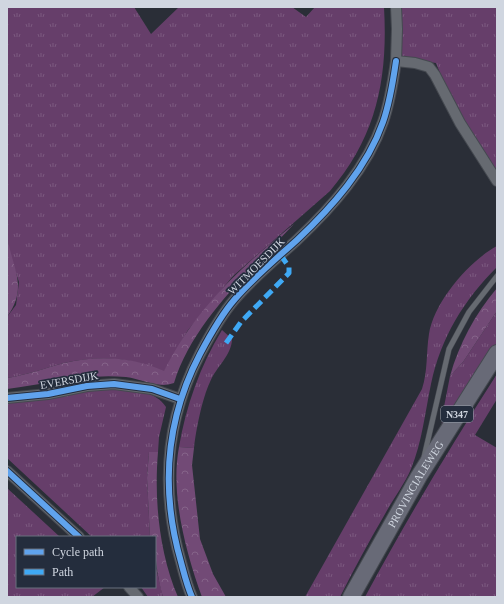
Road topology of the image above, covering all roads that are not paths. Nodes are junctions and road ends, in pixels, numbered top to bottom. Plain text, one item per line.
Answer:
1 (396, 7) edge
2 (396, 62) junction
3 (497, 181) edge
4 (497, 276) edge
5 (497, 353) edge
6 (7, 398) edge
7 (180, 399) junction
8 (7, 471) edge
9 (419, 476) junction
10 (78, 536) edge
11 (130, 588) edge
12 (191, 596) edge
13 (138, 597) edge
14 (350, 597) edge

1 - 2 street, WITMOESDIJK
2 - 3 street
2 - 7 street, WITMOESDIJK
4 - 9 lane
5 - 9 main road, PROVINCIALEWEG / N347
6 - 7 street, EVERSDIJK
7 - 12 street, WITMOESDIJK
8 - 10 street
9 - 14 main road, PROVINCIALEWEG / N347
11 - 13 street

